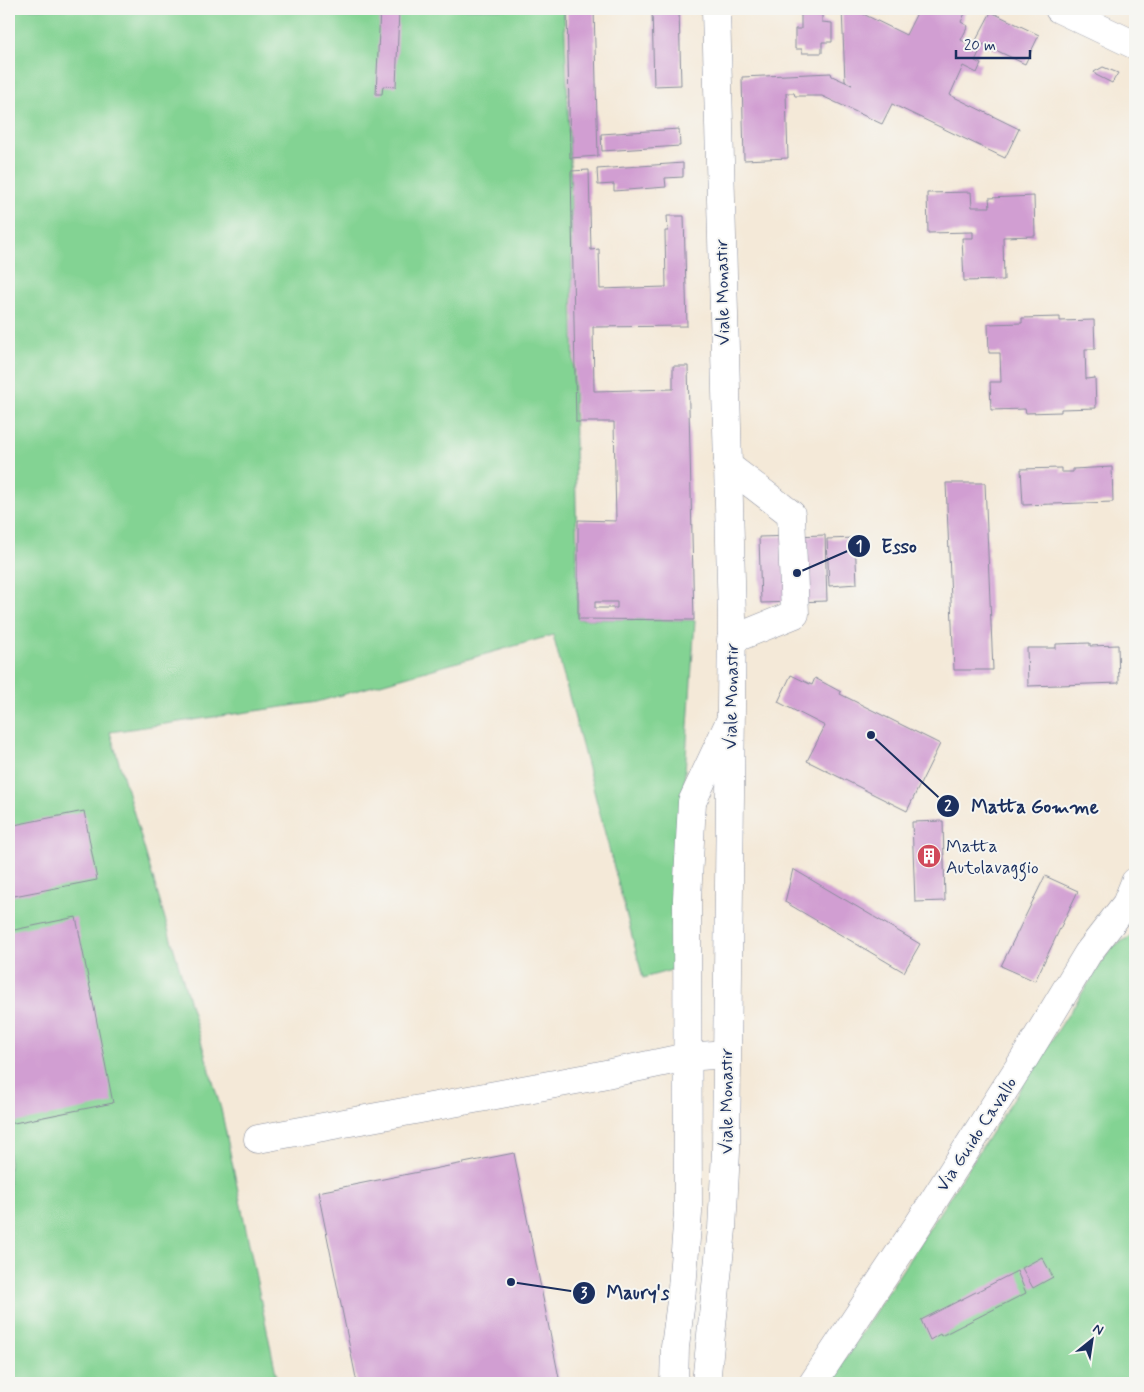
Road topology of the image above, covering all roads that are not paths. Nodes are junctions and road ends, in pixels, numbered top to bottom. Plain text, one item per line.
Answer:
1 (716, 9) edge
2 (1060, 9) edge
3 (1135, 45) edge
4 (727, 465) junction
5 (731, 640) junction
6 (730, 721) junction
7 (1135, 882) edge
8 (726, 1054) junction
9 (687, 1057) junction
10 (258, 1139) dead end
11 (674, 1383) edge
12 (706, 1383) edge
13 (813, 1383) edge

1 - 4 main road, Viale Monastir
2 - 3 main road
4 - 5 main road, Viale Monastir
4 - 5 main road
5 - 6 main road, Viale Monastir
6 - 8 main road, Viale Monastir
6 - 9 main road
7 - 13 main road, Via Guido Cavallo
8 - 9 main road
8 - 12 main road, Viale Monastir
9 - 10 main road
9 - 11 main road

